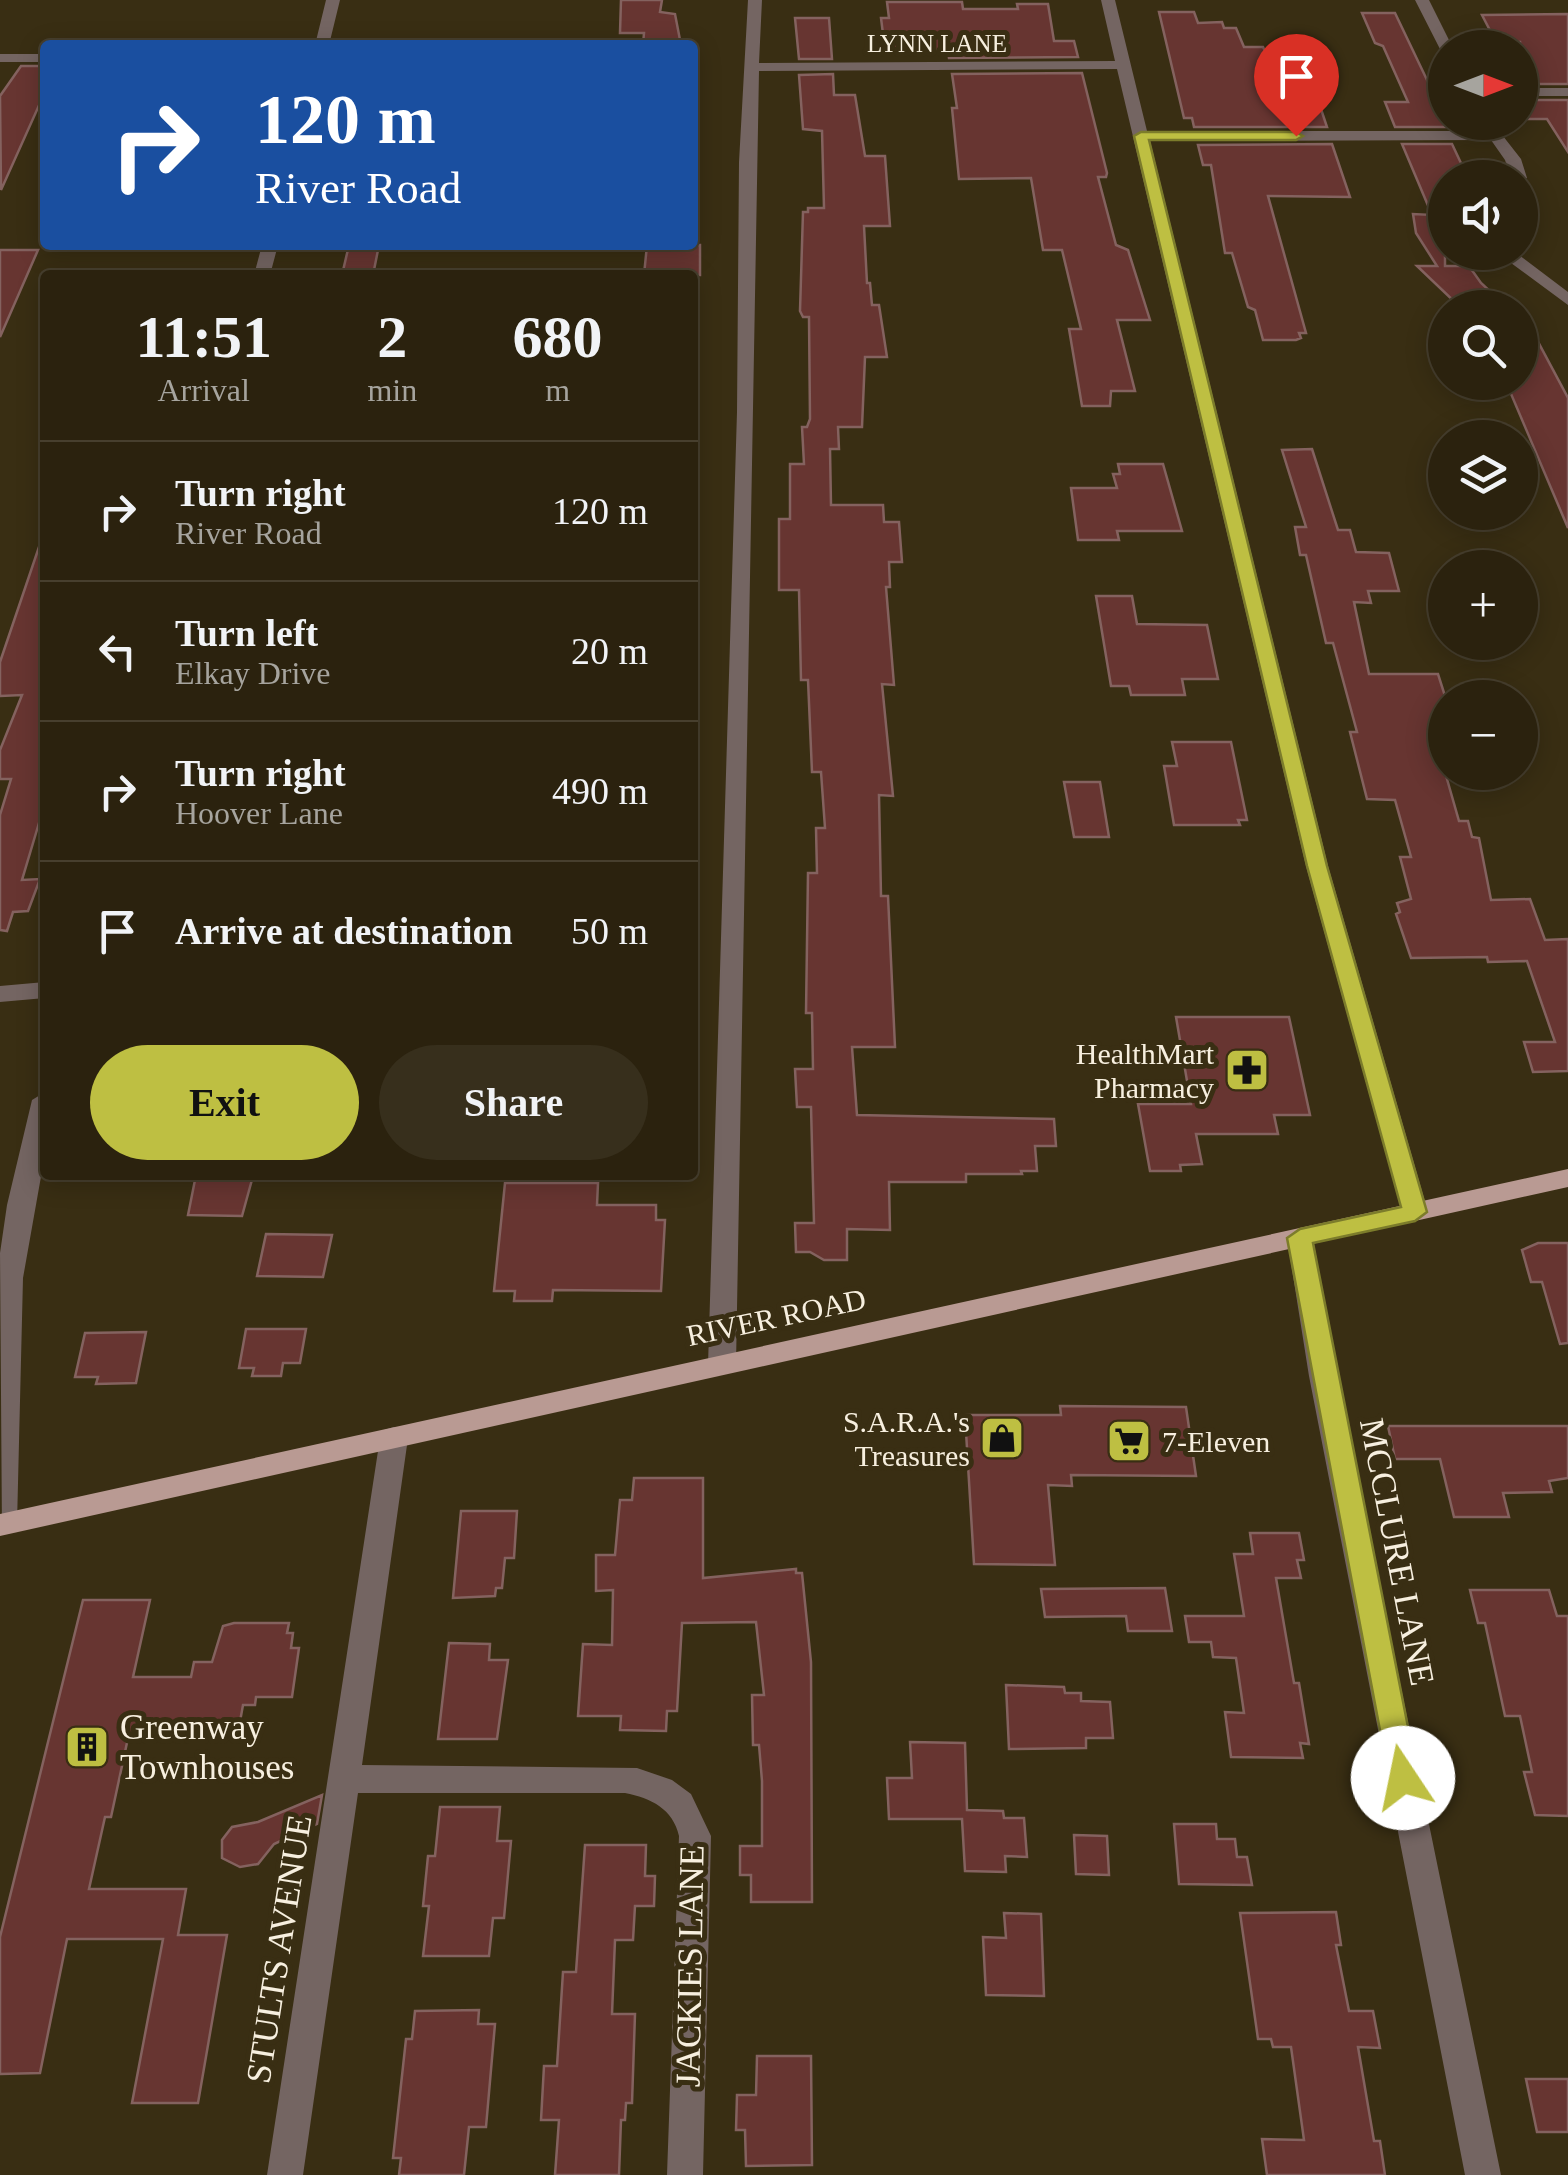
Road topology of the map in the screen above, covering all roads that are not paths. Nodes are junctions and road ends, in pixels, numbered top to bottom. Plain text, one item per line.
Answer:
1 (333, 0) edge
2 (754, 0) edge
3 (1108, 0) edge
4 (1422, 0) edge
5 (1437, 30) edge
6 (323, 40) edge
7 (0, 58) edge
8 (40, 58) edge
9 (1124, 65) junction
10 (751, 67) junction
11 (1538, 92) edge
12 (1568, 92) edge
13 (1428, 130) edge
14 (1141, 136) junction
15 (1496, 140) edge
16 (1512, 160) edge
17 (1528, 270) edge
18 (1568, 300) edge
19 (40, 990) edge
20 (0, 994) edge
21 (40, 1121) edge
22 (1568, 1178) edge
23 (1415, 1212) junction
24 (1300, 1238) junction
25 (722, 1365) junction
26 (394, 1438) junction
27 (1, 1524) edge
28 (345, 1779) junction
29 (285, 2175) edge
30 (685, 2175) edge
31 (1483, 2175) edge

1 - 6 street
2 - 10 street
3 - 9 street
4 - 5 street
7 - 8 street
9 - 10 street, LYNN LANE
9 - 14 street
10 - 25 street
11 - 12 street
13 - 14 street
14 - 23 street
15 - 16 street
17 - 18 street
19 - 20 street
21 - 27 street
22 - 23 main road, RIVER ROAD
23 - 24 main road, RIVER ROAD
24 - 25 main road, RIVER ROAD
24 - 31 street, MCCLURE LANE
25 - 26 main road, RIVER ROAD
26 - 27 main road, RIVER ROAD
26 - 28 street, STULTS AVENUE
28 - 29 street, STULTS AVENUE
28 - 30 street, JACKIES LANE

